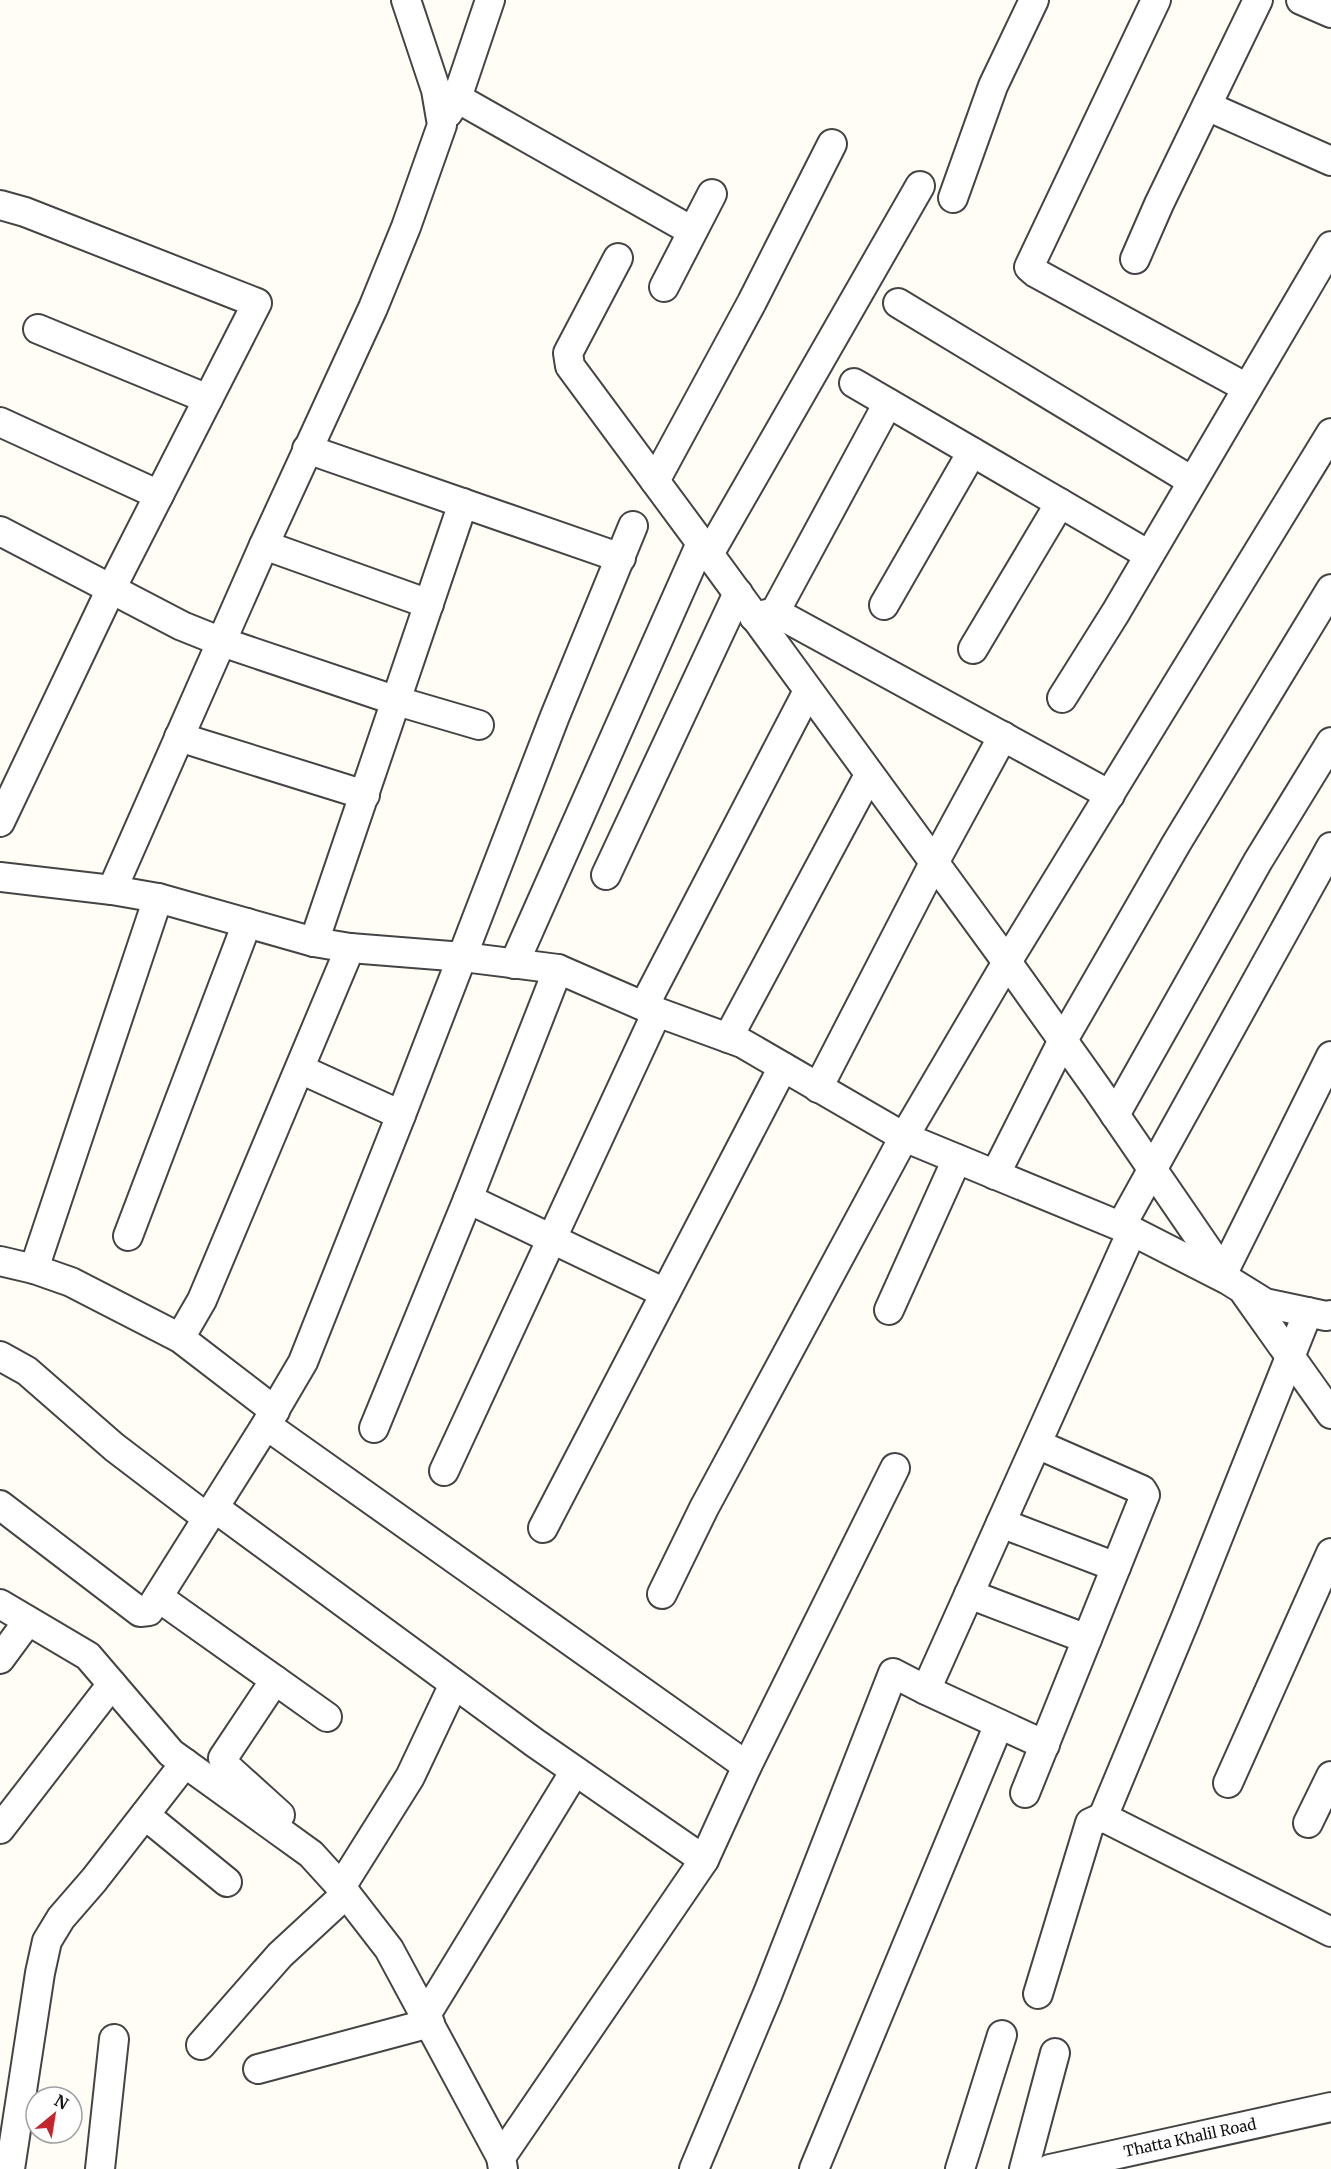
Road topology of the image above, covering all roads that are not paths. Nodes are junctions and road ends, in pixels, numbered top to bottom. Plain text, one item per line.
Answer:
1 (406, 0) edge
2 (490, 0) edge
3 (1034, 0) edge
4 (1156, 0) edge
5 (1258, 0) edge
6 (1301, 0) edge
7 (1331, 13) edge
8 (457, 98) junction
9 (1207, 106) junction
10 (442, 125) junction
11 (832, 144) dead end
12 (1331, 161) edge
13 (920, 186) dead end
14 (711, 194) dead end
15 (953, 198) dead end
16 (0, 205) edge
17 (692, 231) junction
18 (1331, 246) edge
19 (618, 258) dead end
20 (1135, 259) dead end
21 (664, 288) dead end
22 (898, 303) dead end
23 (38, 329) dead end
24 (855, 383) dead end
25 (1247, 388) junction
26 (208, 399) junction
27 (888, 403) junction
28 (0, 422) edge
29 (1331, 434) edge
30 (308, 449) junction
31 (972, 452) junction
32 (655, 481) junction
33 (1192, 481) junction
34 (159, 495) junction
35 (1060, 502) junction
36 (463, 503) junction
37 (633, 526) dead end
38 (0, 531) edge
39 (264, 545) junction
40 (705, 548) junction
41 (1149, 555) junction
42 (621, 558) junction
43 (111, 589) junction
44 (1331, 589) edge
45 (738, 593) junction
46 (429, 604) junction
47 (884, 604) dead end
48 (765, 614) junction
49 (222, 642) junction
50 (973, 649) dead end
51 (808, 691) junction
52 (1062, 698) dead end
53 (397, 700) junction
54 (479, 725) dead end
55 (1003, 736) junction
56 (179, 737) junction
57 (1331, 742) edge
58 (869, 775) junction
59 (365, 795) junction
60 (1110, 795) junction
61 (0, 822) edge
62 (1331, 847) edge
63 (934, 863) junction
64 (606, 875) dead end
65 (0, 877) edge
66 (112, 890) junction
67 (158, 898) junction
68 (247, 923) junction
69 (314, 942) junction
70 (350, 948) junction
71 (463, 957) junction
72 (1007, 962) junction
73 (514, 964) junction
74 (558, 969) junction
75 (651, 1009) junction
76 (728, 1038) junction
77 (1063, 1040) junction
78 (1331, 1056) edge
79 (783, 1067) junction
80 (300, 1069) junction
81 (818, 1088) junction
82 (401, 1115) junction
83 (1116, 1115) junction
84 (904, 1137) junction
85 (957, 1159) junction
86 (1153, 1169) junction
87 (995, 1174) junction
88 (468, 1199) junction
89 (1126, 1229) junction
90 (128, 1236) dead end
91 (551, 1240) junction
92 (0, 1261) edge
93 (34, 1269) junction
94 (1231, 1281) junction
95 (665, 1293) junction
96 (889, 1310) dead end
97 (1319, 1314) edge
98 (180, 1338) junction
99 (0, 1356) edge
100 (1291, 1357) junction
101 (1331, 1414) edge
102 (271, 1418) junction
103 (374, 1428) dead end
104 (1036, 1444) junction
105 (896, 1468) dead end
106 (444, 1472) dead end
107 (0, 1505) edge
108 (211, 1513) junction
109 (1001, 1523) junction
110 (543, 1528) dead end
111 (1331, 1553) edge
112 (1116, 1567) junction
113 (662, 1594) dead end
114 (969, 1594) junction
115 (158, 1597) junction
116 (0, 1604) edge
117 (28, 1621) junction
118 (1087, 1639) junction
119 (0, 1659) edge
120 (275, 1680) junction
121 (112, 1684) junction
122 (454, 1684) junction
123 (926, 1690) junction
124 (327, 1717) dead end
125 (999, 1724) junction
126 (1045, 1745) junction
127 (185, 1763) junction
128 (747, 1766) junction
129 (575, 1771) junction
130 (1331, 1776) edge
131 (1228, 1783) dead end
132 (1025, 1793) dead end
133 (145, 1815) junction
134 (1103, 1817) junction
135 (1308, 1823) dead end
136 (0, 1829) edge
137 (292, 1841) junction
138 (704, 1860) junction
139 (226, 1882) dead end
140 (343, 1891) junction
141 (1331, 1932) edge
142 (1038, 1994) dead end
143 (428, 2019) junction
144 (1002, 2035) dead end
145 (114, 2039) dead end
146 (201, 2045) dead end
147 (1055, 2053) dead end
148 (258, 2068) dead end
149 (1331, 2107) edge
150 (9, 2118) edge
151 (502, 2163) edge
152 (1096, 2164) edge
153 (10, 2169) edge
154 (100, 2169) edge
155 (694, 2169) edge
156 (814, 2169) edge
157 (960, 2169) edge
158 (1024, 2169) edge
159 (1050, 2169) edge

1 - 10 street
2 - 8 street
3 - 15 street
4 - 25 street
5 - 9 street
6 - 7 street
8 - 10 street
8 - 17 street
9 - 12 street
9 - 20 street
10 - 30 street
11 - 32 street
13 - 40 street
14 - 17 street
16 - 26 street
17 - 21 street
18 - 25 street
19 - 32 street
22 - 33 street
23 - 26 street
24 - 27 street
25 - 33 street
26 - 34 street
27 - 31 street
27 - 48 street
28 - 34 street
29 - 60 street
30 - 36 street
30 - 39 street
31 - 35 street
31 - 47 street
32 - 40 street
33 - 41 street
34 - 43 street
35 - 41 street
35 - 50 street
36 - 42 street
36 - 46 street
37 - 42 street
38 - 43 street
39 - 46 street
39 - 49 street
40 - 45 street
40 - 73 street
41 - 52 street
42 - 71 street
43 - 49 street
43 - 61 street
44 - 77 street
45 - 48 street
45 - 64 street
46 - 53 street
48 - 51 street
48 - 55 street
49 - 53 street
49 - 56 street
51 - 58 street
51 - 75 street
53 - 54 street
53 - 59 street
55 - 60 street
55 - 63 street
56 - 59 street
56 - 66 street
57 - 83 street
58 - 63 street
58 - 76 street
59 - 69 street
60 - 72 street
62 - 86 street
63 - 72 street
63 - 81 street
65 - 66 street
66 - 67 street
67 - 68 street
67 - 93 street
68 - 69 street
68 - 90 street
69 - 70 street
70 - 71 street
70 - 80 street
71 - 73 street
71 - 82 street
72 - 77 street
72 - 84 street
73 - 74 street
74 - 75 street
74 - 88 street
75 - 76 street
75 - 91 street
76 - 79 street
77 - 83 street
77 - 87 street
78 - 94 street
79 - 81 street
79 - 95 street
80 - 82 street
80 - 98 street
81 - 84 street
82 - 102 street
83 - 86 street
84 - 85 street
84 - 113 street
85 - 87 street
85 - 96 street
86 - 89 street
86 - 94 street
87 - 89 street
88 - 91 street
88 - 103 street
89 - 94 street
89 - 104 street
91 - 95 street
91 - 106 street
92 - 93 street
93 - 98 street
94 - 97 street
94 - 100 street
95 - 110 street
97 - 100 street
98 - 102 street
99 - 108 street
100 - 101 street
100 - 134 street
102 - 108 street
102 - 128 street
104 - 109 street
104 - 112 street
105 - 128 street
107 - 115 street
108 - 115 street
108 - 122 street
109 - 112 street
109 - 114 street
111 - 131 street
112 - 118 street
114 - 118 street
114 - 123 street
115 - 120 street
116 - 117 street
117 - 119 street
117 - 121 street
118 - 126 street
120 - 124 street
120 - 137 street
121 - 127 street
121 - 136 street
122 - 129 street
122 - 140 street
123 - 125 street
123 - 155 street
125 - 126 street
125 - 156 street
126 - 132 street
127 - 133 street
127 - 137 street
128 - 138 street
129 - 138 street
129 - 143 street
130 - 135 street
133 - 139 street
133 - 150 street
134 - 141 street
134 - 142 street
137 - 140 street
138 - 151 street
140 - 143 street
140 - 146 street
143 - 148 street
143 - 151 street
144 - 157 street
145 - 154 street
147 - 158 street
149 - 152 street, Thatta Khalil Road
150 - 153 street
152 - 159 street, Thatta Khalil Road

